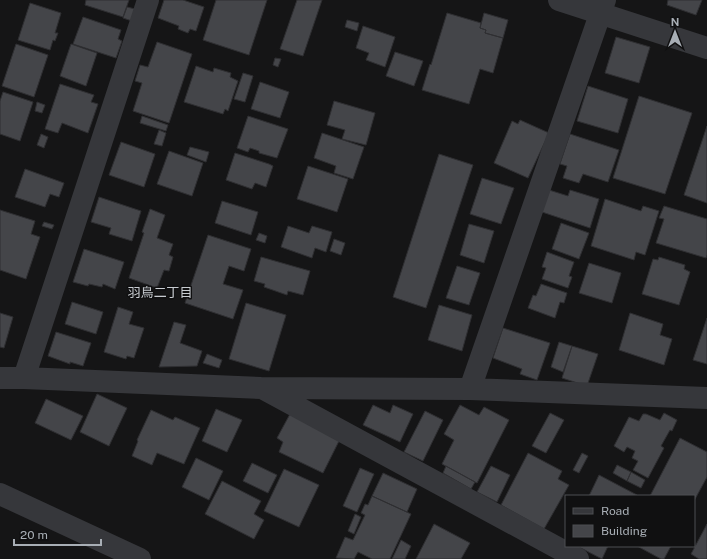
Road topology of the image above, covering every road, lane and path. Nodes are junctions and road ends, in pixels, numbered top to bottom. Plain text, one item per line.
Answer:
1 (148, 0) edge
2 (559, 0) edge
3 (603, 7) edge
4 (707, 48) edge
5 (0, 378) edge
6 (24, 378) junction
7 (261, 388) junction
8 (470, 389) junction
9 (707, 398) edge
10 (0, 494) edge
11 (140, 559) edge
12 (578, 559) edge

1 - 6 street
2 - 3 street
3 - 4 street
3 - 8 street
5 - 6 street
6 - 7 street
7 - 8 street
7 - 12 street
8 - 9 street
10 - 11 street

